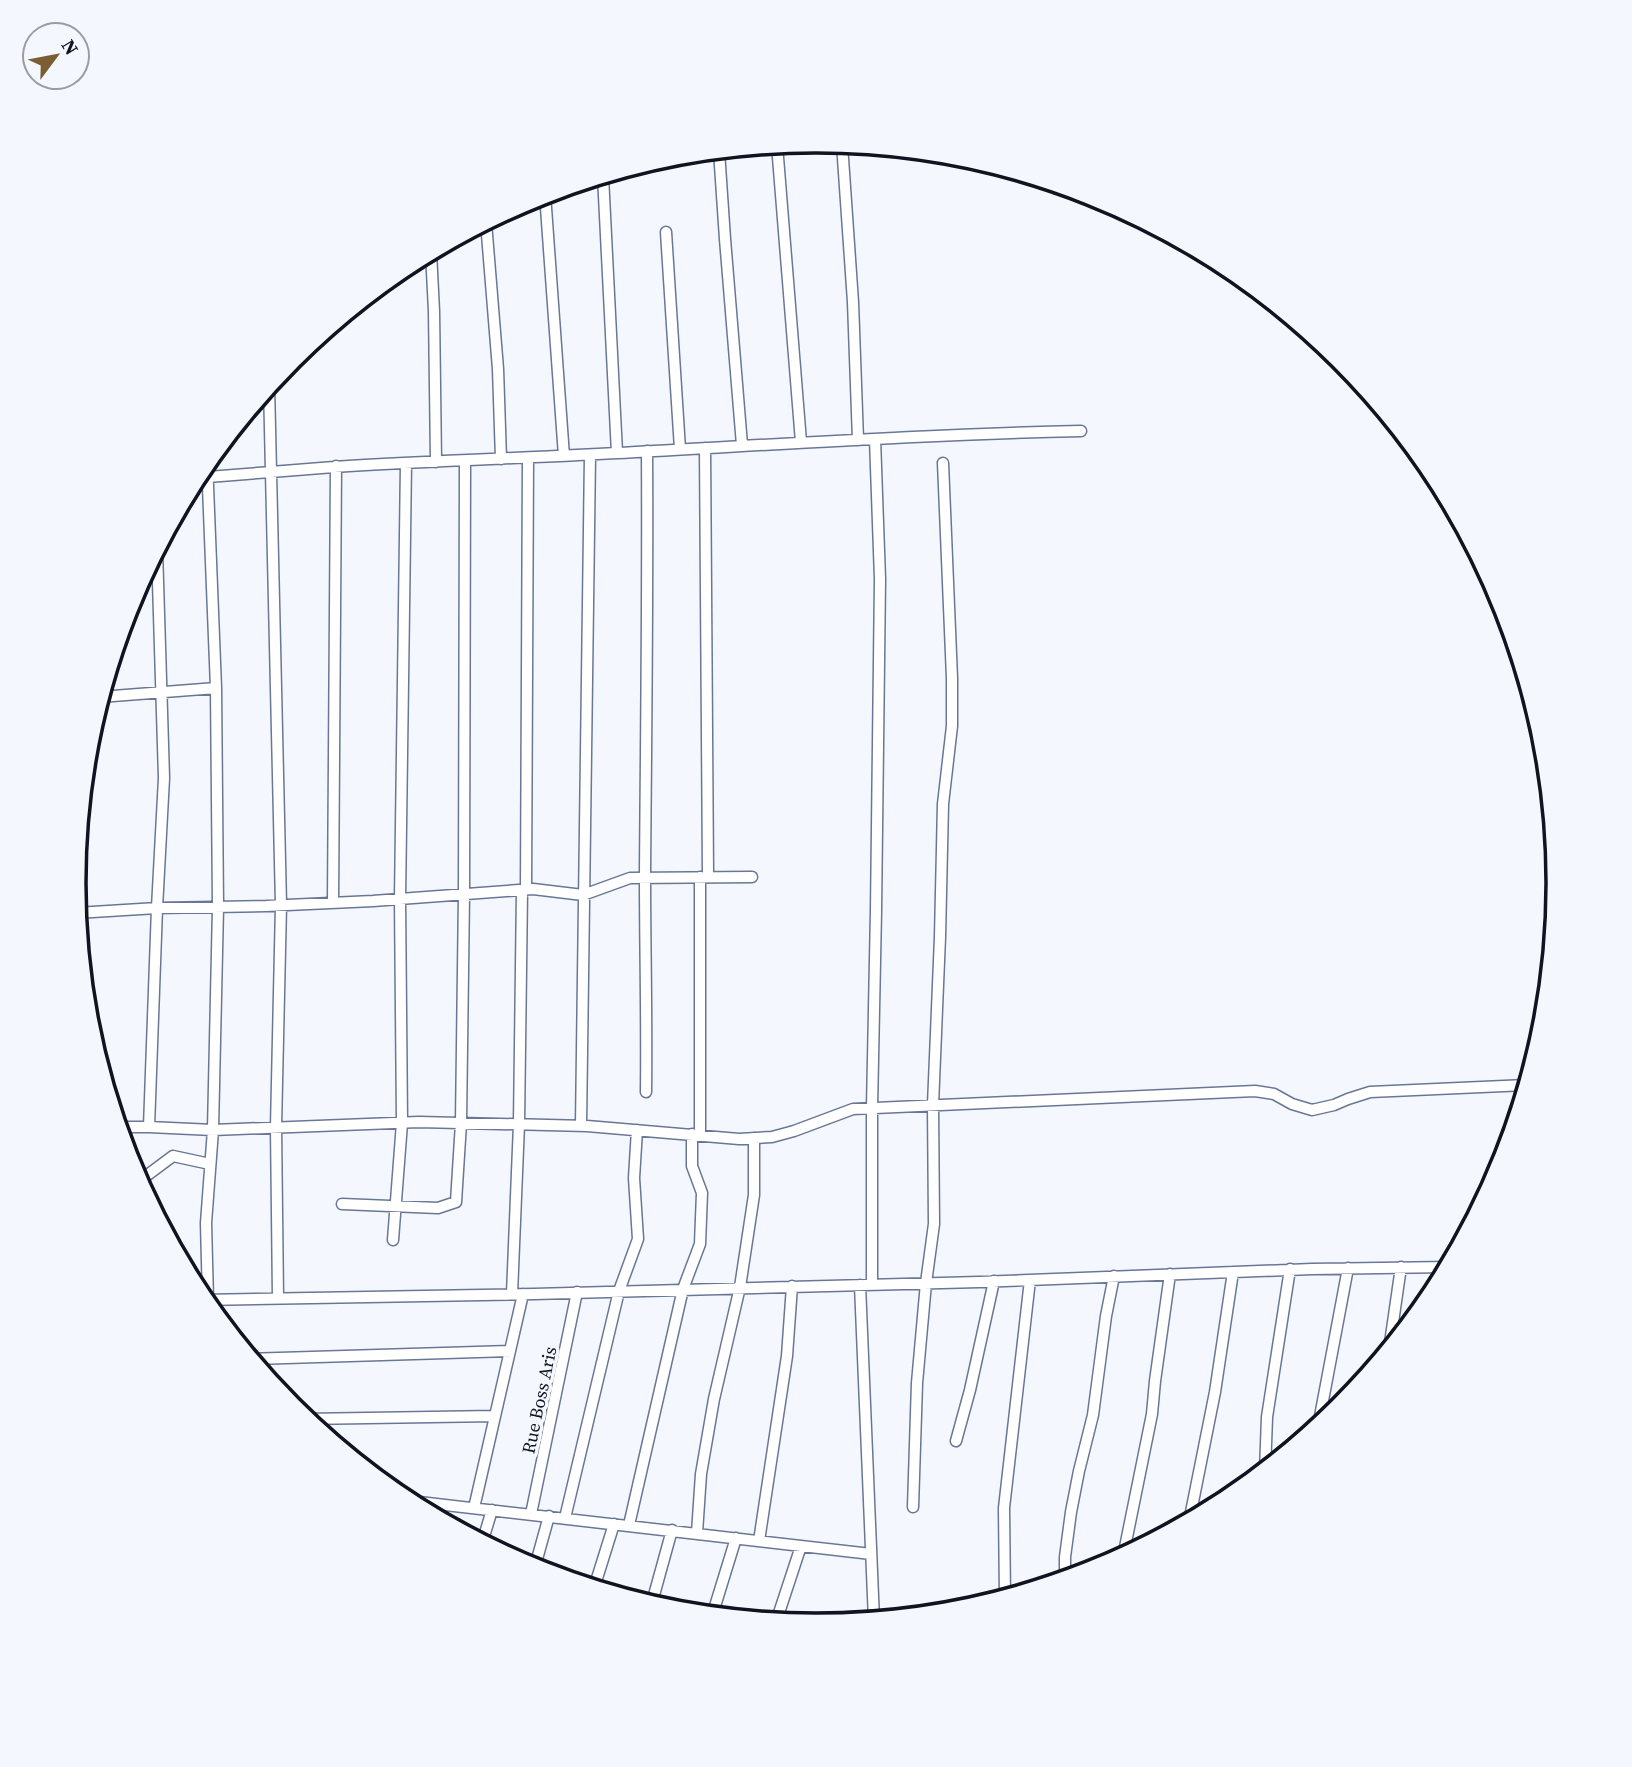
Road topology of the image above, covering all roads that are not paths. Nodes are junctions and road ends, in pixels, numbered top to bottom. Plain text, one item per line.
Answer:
1 (843, 154) edge
2 (778, 155) edge
3 (720, 159) edge
4 (603, 185) edge
5 (546, 206) edge
6 (487, 232) edge
7 (666, 232) dead end
8 (432, 263) edge
9 (269, 400) edge
10 (1081, 431) dead end
11 (875, 439) junction
12 (858, 440) junction
13 (801, 442) junction
14 (742, 445) junction
15 (705, 448) junction
16 (680, 449) junction
17 (647, 451) junction
18 (617, 453) junction
19 (590, 454) junction
20 (564, 456) junction
21 (528, 458) junction
22 (501, 459) junction
23 (465, 460) junction
24 (436, 462) junction
25 (406, 463) junction
26 (943, 463) dead end
27 (336, 466) junction
28 (271, 472) junction
29 (210, 477) edge
30 (208, 479) edge
31 (158, 568) edge
32 (216, 688) junction
33 (162, 691) junction
34 (111, 696) edge
35 (704, 877) junction
36 (752, 877) dead end
37 (645, 878) junction
38 (524, 890) junction
39 (464, 894) junction
40 (583, 895) junction
41 (400, 899) junction
42 (333, 903) junction
43 (281, 905) junction
44 (218, 907) junction
45 (157, 908) junction
46 (87, 912) edge
47 (1517, 1085) edge
48 (646, 1092) dead end
49 (933, 1105) junction
50 (872, 1108) junction
51 (402, 1123) junction
52 (461, 1123) junction
53 (519, 1124) junction
54 (581, 1126) junction
55 (128, 1127) edge
56 (149, 1127) junction
57 (275, 1128) junction
58 (213, 1130) junction
59 (637, 1130) junction
60 (696, 1134) junction
61 (754, 1138) junction
62 (210, 1164) junction
63 (147, 1175) edge
64 (342, 1204) dead end
65 (396, 1207) junction
66 (393, 1240) dead end
67 (1437, 1266) edge
68 (1401, 1267) junction
69 (1348, 1268) junction
70 (1290, 1269) junction
71 (1233, 1272) junction
72 (1170, 1274) junction
73 (1114, 1276) junction
74 (1030, 1280) junction
75 (994, 1281) junction
76 (205, 1283) edge
77 (926, 1283) junction
78 (872, 1284) junction
79 (860, 1285) junction
80 (792, 1286) junction
81 (740, 1287) junction
82 (683, 1289) junction
83 (619, 1291) junction
84 (577, 1292) junction
85 (517, 1294) junction
86 (278, 1298) junction
87 (217, 1300) edge
88 (1392, 1332) edge
89 (510, 1352) junction
90 (262, 1359) edge
91 (1321, 1410) edge
92 (495, 1416) junction
93 (320, 1419) edge
94 (956, 1441) dead end
95 (1265, 1459) edge
96 (430, 1503) edge
97 (914, 1507) dead end
98 (1195, 1507) edge
99 (474, 1508) junction
100 (492, 1510) junction
101 (531, 1514) junction
102 (549, 1516) junction
103 (565, 1518) junction
104 (614, 1524) junction
105 (629, 1525) junction
106 (672, 1530) junction
107 (697, 1533) junction
108 (485, 1534) edge
109 (736, 1538) junction
110 (759, 1541) junction
111 (1126, 1544) edge
112 (801, 1546) junction
113 (871, 1554) junction
114 (537, 1558) edge
115 (1065, 1570) edge
116 (597, 1580) edge
117 (1004, 1589) edge
118 (654, 1595) edge
119 (715, 1607) edge
120 (874, 1611) edge
121 (779, 1612) edge

1 - 12 street
2 - 13 street
3 - 14 street
4 - 18 street
5 - 20 street
6 - 22 street
7 - 16 street
8 - 24 street
9 - 28 street
10 - 11 street
11 - 12 street
11 - 50 street
12 - 13 street
13 - 14 street
14 - 15 street
15 - 16 street
15 - 35 street
16 - 17 street
17 - 18 street
17 - 37 street
18 - 19 street
19 - 20 street
19 - 40 street
20 - 21 street
21 - 22 street
21 - 38 street
22 - 23 street
23 - 24 street
23 - 39 street
24 - 25 street
25 - 27 street
25 - 41 street
26 - 49 street
27 - 28 street
27 - 42 street
28 - 29 street
28 - 43 street
30 - 32 street
31 - 33 street
32 - 33 street
32 - 44 street
33 - 34 street
33 - 45 street
35 - 36 street
35 - 37 street
35 - 60 street
37 - 40 street
37 - 48 street
38 - 39 street
38 - 40 street
38 - 53 street
39 - 41 street
39 - 52 street
40 - 54 street
41 - 42 street
41 - 51 street
42 - 43 street
43 - 44 street
43 - 57 street
44 - 45 street
44 - 58 street
45 - 46 street
45 - 56 street
47 - 49 street
49 - 50 street
49 - 77 street
50 - 61 street
50 - 78 street
51 - 52 street
51 - 57 street
51 - 65 street
52 - 53 street
52 - 65 street
53 - 54 street
53 - 85 street
54 - 59 street
55 - 56 street
56 - 58 street
57 - 58 street
57 - 86 street
58 - 62 street
59 - 60 street
59 - 83 street
60 - 61 street
60 - 82 street
61 - 81 street
62 - 63 street
62 - 76 street
64 - 65 street
65 - 66 street
67 - 68 street
68 - 69 street
68 - 88 street
69 - 70 street
69 - 91 street
70 - 71 street
70 - 95 street
71 - 72 street
71 - 98 street
72 - 73 street
72 - 111 street
73 - 74 street
73 - 115 street
74 - 75 street
74 - 117 street
75 - 77 street
75 - 94 street
77 - 78 street
77 - 97 street
78 - 79 street
79 - 80 street
79 - 113 street
80 - 81 street
80 - 110 street
81 - 82 street
81 - 107 street
82 - 83 street
82 - 105 street
83 - 84 street
83 - 103 street
84 - 85 street
84 - 101 street, Rue Boss Aris
85 - 86 street
85 - 89 street
86 - 87 street
89 - 90 street
89 - 92 street
92 - 93 street
92 - 99 street
96 - 99 street
99 - 100 street
100 - 101 street
100 - 108 street
101 - 102 street
102 - 103 street
102 - 114 street
103 - 104 street
104 - 105 street
104 - 116 street
105 - 106 street
106 - 107 street
106 - 118 street
107 - 109 street
109 - 110 street
109 - 119 street
110 - 112 street
112 - 113 street
112 - 121 street
113 - 120 street

